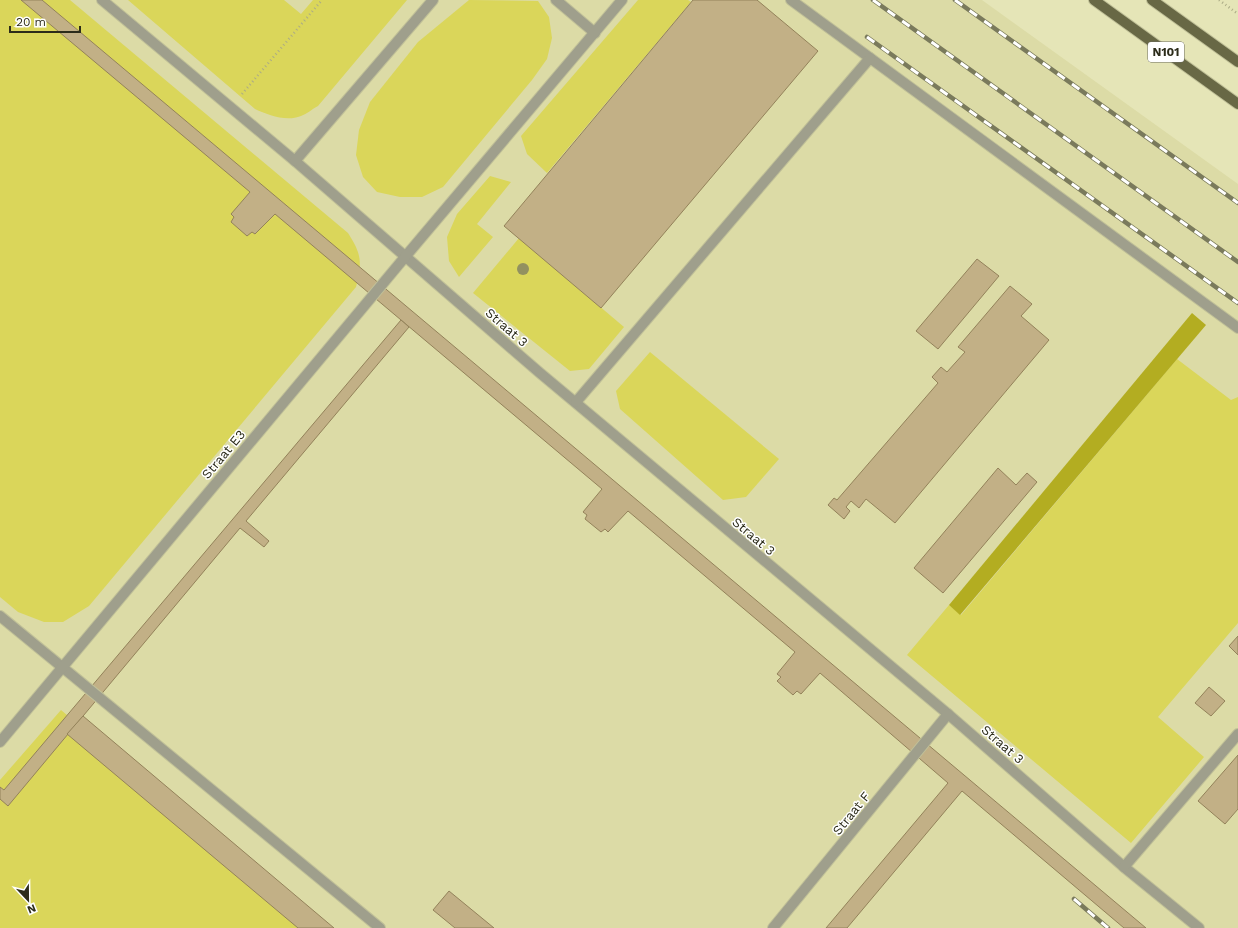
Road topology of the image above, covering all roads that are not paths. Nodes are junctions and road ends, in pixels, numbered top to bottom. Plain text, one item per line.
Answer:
1 (102, 0) edge
2 (433, 0) edge
3 (556, 0) edge
4 (622, 0) edge
5 (791, 0) edge
6 (1094, 0) edge
7 (1152, 0) edge
8 (595, 33) junction
9 (870, 58) junction
10 (1238, 62) edge
11 (1238, 104) edge
12 (294, 161) junction
13 (404, 257) junction
14 (1238, 328) edge
15 (576, 402) junction
16 (0, 616) edge
17 (62, 668) junction
18 (948, 714) junction
19 (1238, 734) edge
20 (0, 742) edge
21 (1124, 867) junction
22 (380, 928) edge
23 (774, 928) edge
24 (1199, 928) edge

1 - 12 lane, Straat 3
2 - 12 lane
3 - 8 lane
4 - 8 lane, Straat E3
5 - 9 lane
6 - 11 main road, N101
7 - 10 main road, N101
8 - 13 lane, Straat E3
9 - 14 lane
9 - 15 lane
12 - 13 lane, Straat 3
13 - 15 lane, Straat 3
13 - 17 lane, Straat E3
15 - 18 lane, Straat 3
16 - 17 lane
17 - 20 lane, Straat E3
17 - 22 lane
18 - 21 lane, Straat 3
18 - 23 lane, Straat F
19 - 21 lane
21 - 24 lane, Straat 3

